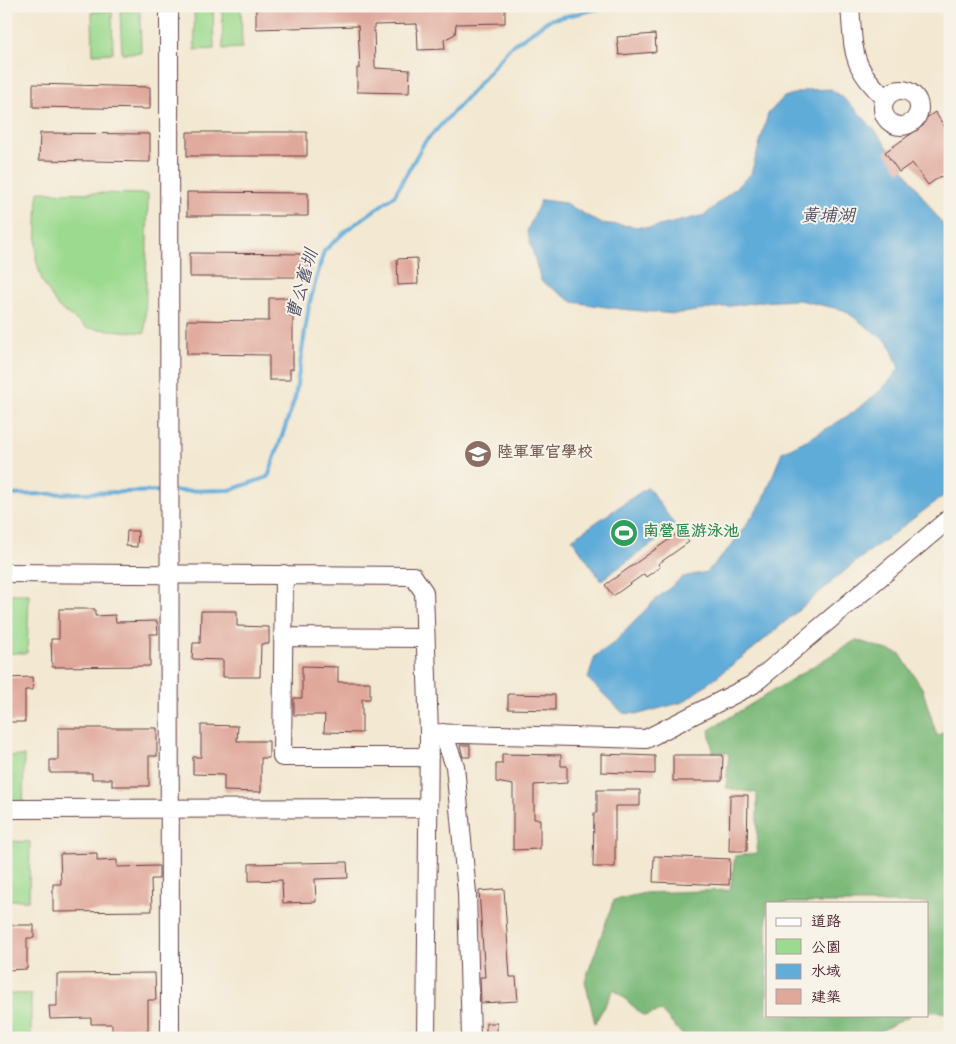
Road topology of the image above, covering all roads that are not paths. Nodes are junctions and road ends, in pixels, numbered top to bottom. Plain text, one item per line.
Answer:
1 (169, 6) edge
2 (850, 6) edge
3 (885, 98) dead end
4 (950, 518) edge
5 (6, 573) edge
6 (170, 574) junction
7 (284, 574) junction
8 (284, 637) junction
9 (426, 638) junction
10 (436, 733) junction
11 (429, 757) junction
12 (170, 807) junction
13 (428, 808) junction
14 (6, 809) edge
15 (170, 1038) edge
16 (426, 1038) edge
17 (471, 1038) edge

1 - 6 street
2 - 3 street
4 - 10 street
5 - 6 street
6 - 7 street
6 - 12 street
7 - 8 street
7 - 9 street
8 - 9 street
8 - 11 street
9 - 10 street
10 - 11 street
10 - 17 street
11 - 13 street
12 - 13 street
12 - 14 street
12 - 15 street
13 - 16 street

